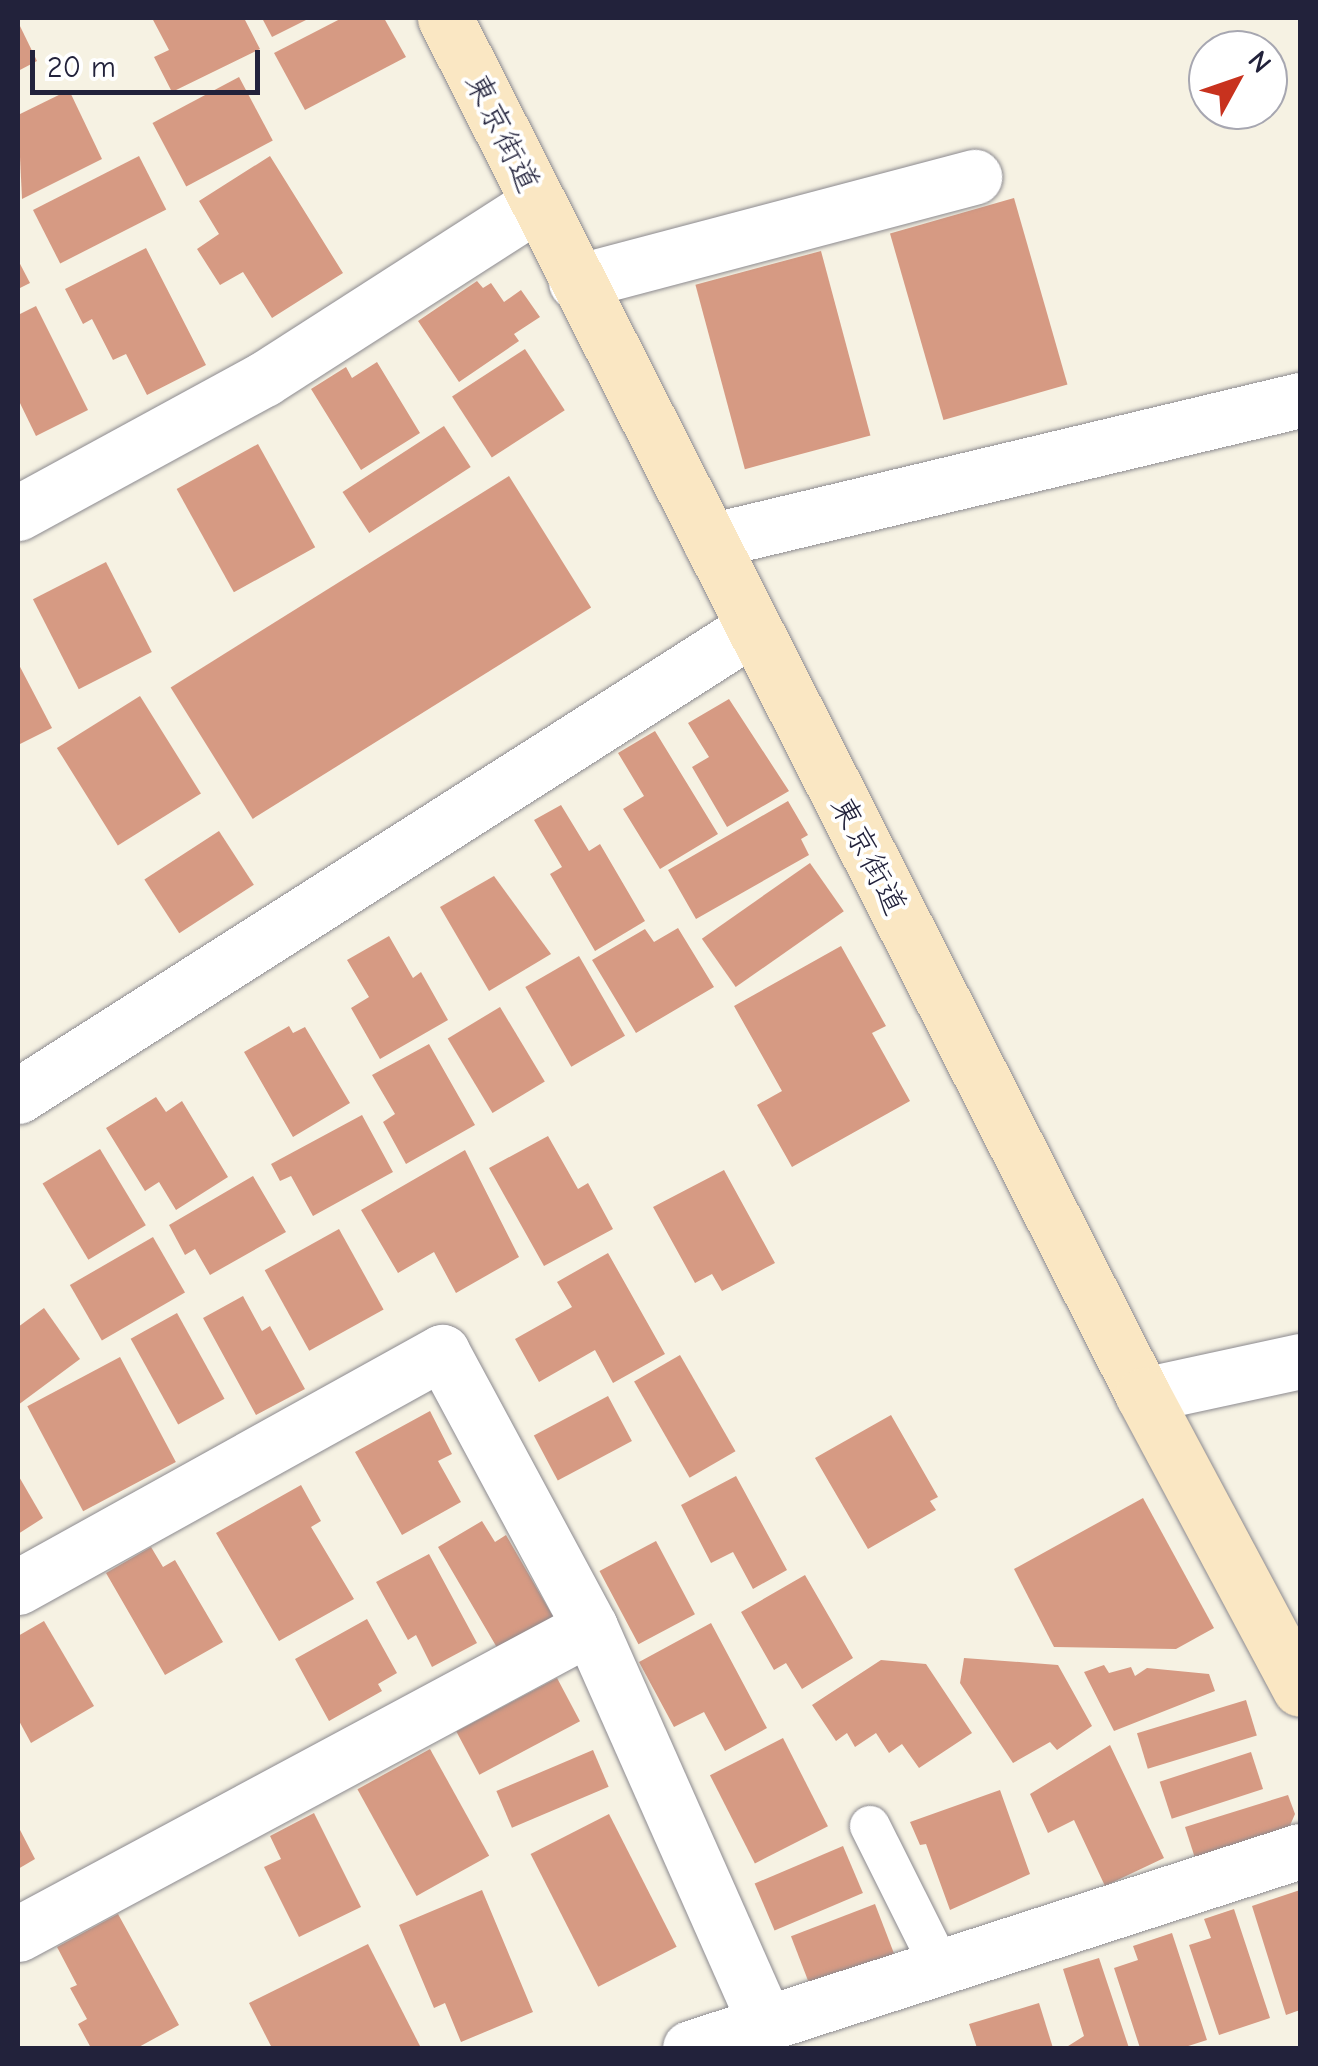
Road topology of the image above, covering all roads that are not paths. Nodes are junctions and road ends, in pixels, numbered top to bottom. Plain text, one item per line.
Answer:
1 (446, 18) edge
2 (974, 177) dead end
3 (538, 204) junction
4 (576, 282) junction
5 (1300, 400) edge
6 (18, 512) edge
7 (710, 541) junction
8 (751, 629) junction
9 (18, 1096) edge
10 (1300, 1360) edge
11 (1143, 1394) junction
12 (18, 1586) edge
13 (590, 1627) junction
14 (1300, 1689) edge
15 (870, 1826) dead end
16 (1300, 1851) edge
17 (18, 1934) edge
18 (940, 1966) junction
19 (766, 2022) junction
20 (690, 2048) edge

1 - 3 street, 東京街道
2 - 4 street
3 - 4 street, 東京街道
3 - 6 street
4 - 7 street, 東京街道
5 - 7 street
7 - 8 street, 東京街道
8 - 9 street
8 - 11 street, 東京街道
10 - 11 street
11 - 14 street, 東京街道
12 - 13 street
13 - 17 street
13 - 19 street
15 - 18 lane
16 - 18 street
18 - 19 street
19 - 20 street

